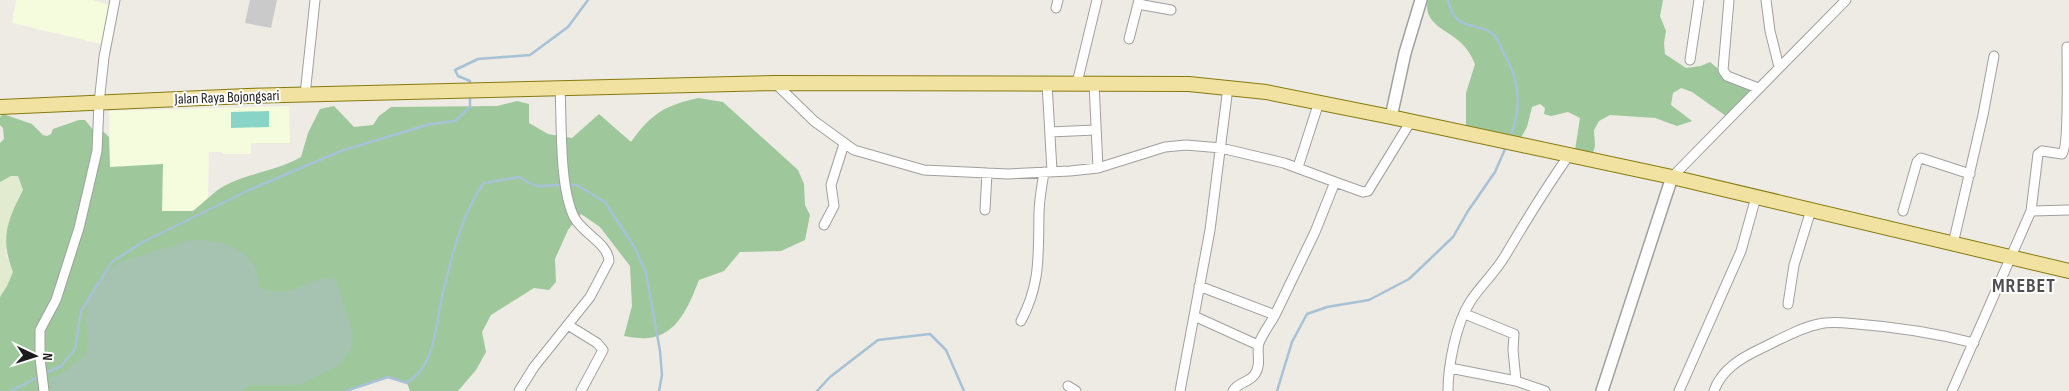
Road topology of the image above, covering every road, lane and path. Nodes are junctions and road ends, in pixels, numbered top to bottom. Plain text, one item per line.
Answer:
1 (116, 0) edge
2 (315, 0) edge
3 (1097, 0) edge
4 (1421, 0) edge
5 (1699, 0) edge
6 (1729, 0) edge
7 (1766, 0) edge
8 (1846, 0) edge
9 (1138, 2) edge
10 (1171, 10) dead end
11 (1129, 39) dead end
12 (2067, 47) dead end
13 (1994, 56) dead end
14 (1690, 60) dead end
15 (1779, 67) junction
16 (1047, 82) junction
17 (775, 83) junction
18 (1077, 83) junction
19 (1094, 83) junction
20 (1228, 87) junction
21 (560, 88) junction
22 (1758, 88) junction
23 (305, 95) junction
24 (1319, 102) junction
25 (99, 103) junction
26 (0, 107) edge
27 (1391, 117) junction
28 (1411, 121) junction
29 (1095, 130) junction
30 (1050, 132) junction
31 (844, 144) junction
32 (1221, 148) junction
33 (1569, 155) junction
34 (1098, 168) junction
35 (1298, 168) junction
36 (1048, 171) junction
37 (987, 173) junction
38 (1970, 174) junction
39 (1672, 177) junction
40 (1335, 182) junction
41 (1756, 197) junction
42 (985, 210) dead end
43 (1811, 210) junction
44 (2069, 210) edge
45 (1903, 211) dead end
46 (2031, 211) junction
47 (824, 225) dead end
48 (1952, 244) junction
49 (2010, 258) junction
50 (2069, 270) edge
51 (1200, 286) junction
52 (1788, 304) dead end
53 (1464, 314) junction
54 (1276, 315) junction
55 (1194, 316) junction
56 (1022, 321) dead end
57 (568, 325) junction
58 (1974, 343) junction
59 (1258, 345) junction
60 (1450, 368) junction
61 (1516, 381) junction
62 (44, 391) edge
63 (519, 391) edge
64 (581, 391) edge
65 (1180, 391) edge
66 (1233, 391) edge
67 (1448, 391) edge
68 (1545, 391) edge
69 (1602, 391) edge
70 (1679, 391) edge
71 (1714, 391) edge
72 (1952, 391) edge

1 - 25 street
2 - 23 street
3 - 18 street
4 - 27 street
5 - 14 street
6 - 22 street
7 - 15 street
8 - 15 street
9 - 10 street
9 - 11 street
12 - 46 street
13 - 38 street
15 - 22 street
16 - 17 main road, Jalan Raya Bojongsari
16 - 18 main road, Jalan Raya Bojongsari
16 - 30 street
17 - 21 main road, Jalan Raya Bojongsari
17 - 31 street
18 - 19 main road, Jalan Raya Bojongsari
19 - 20 main road, Jalan Raya Bojongsari
19 - 29 street
20 - 24 main road, Jalan Raya Bojongsari
20 - 32 street
21 - 23 main road, Jalan Raya Bojongsari
21 - 57 street
22 - 39 street
23 - 25 main road, Jalan Raya Bojongsari
24 - 27 main road, Jalan Raya Bojongsari
24 - 35 street
25 - 26 main road, Jalan Raya Bojongsari
25 - 62 street
27 - 28 main road, Jalan Raya Bojongsari
28 - 33 main road, Jalan Raya Bojongsari
28 - 40 street
29 - 30 street
29 - 34 street
30 - 36 street
31 - 37 street
31 - 47 street
32 - 34 street
32 - 35 street
32 - 51 street
33 - 39 main road, Jalan Raya Bojongsari
33 - 53 street
34 - 36 street
35 - 40 street
36 - 37 street
36 - 56 street
37 - 42 street
38 - 45 street
38 - 48 street
39 - 41 main road, Jalan Raya Bojongsari
39 - 69 street
40 - 54 street
41 - 43 main road, Jalan Raya Bojongsari
41 - 70 street
43 - 48 main road, Jalan Raya Bojongsari
43 - 52 street
44 - 46 street
46 - 49 street
48 - 49 main road, Jalan Raya Bojongsari
49 - 50 main road, Jalan Raya Bojongsari
49 - 58 street
51 - 54 street
51 - 55 street
53 - 60 street
53 - 61 street
54 - 59 street
55 - 59 street
55 - 65 street
57 - 63 street
57 - 64 street
58 - 71 street
58 - 72 street
59 - 66 street
60 - 61 street
60 - 67 street
61 - 68 street

